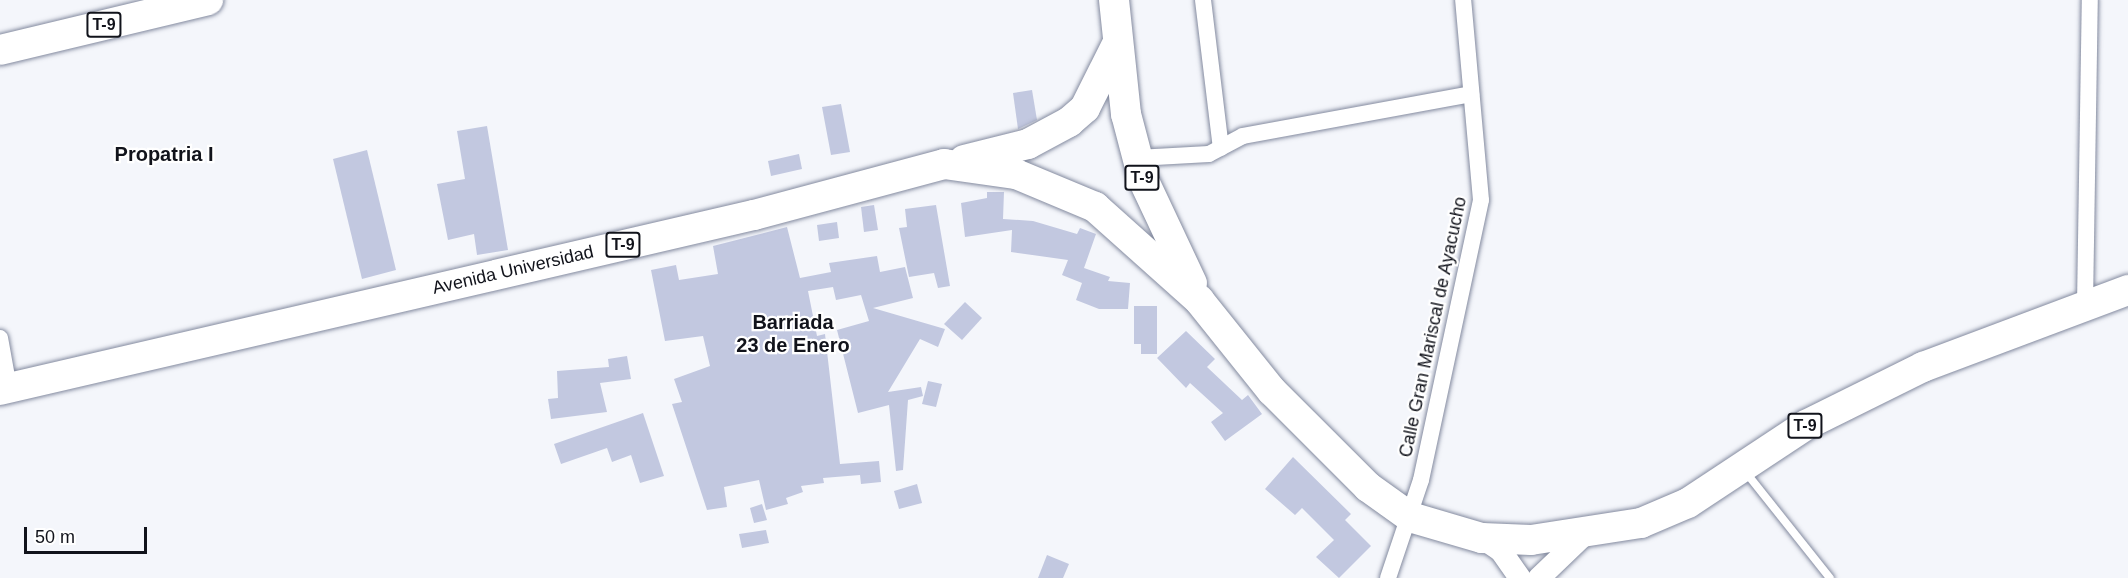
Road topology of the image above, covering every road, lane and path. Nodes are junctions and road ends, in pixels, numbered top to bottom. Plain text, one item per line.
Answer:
1 (208, 0) edge
2 (1114, 0) edge
3 (1203, 0) edge
4 (1463, 0) edge
5 (2090, 0) edge
6 (1116, 46) junction
7 (0, 50) edge
8 (1471, 94) junction
9 (1221, 148) junction
10 (1137, 158) junction
11 (944, 164) junction
12 (2128, 290) edge
13 (1200, 300) junction
14 (2085, 305) junction
15 (0, 338) edge
16 (4, 389) edge
17 (1743, 468) junction
18 (1410, 517) junction
19 (1584, 535) junction
20 (1482, 538) junction
21 (1388, 578) edge
22 (1520, 578) edge
23 (1539, 578) edge
24 (1830, 578) edge

1 - 7 highway, T-9
2 - 6 highway, T-9
3 - 9 street
4 - 8 street, Calle Gran Mariscal de Ayacucho
5 - 14 street
6 - 10 highway, T-9
6 - 11 highway, T-9
8 - 9 street
8 - 18 street, Calle Gran Mariscal de Ayacucho
9 - 10 street
10 - 13 highway, T-9
11 - 13 highway, Avenida Universidad / T-9
11 - 16 highway, Avenida Universidad / T-9
12 - 14 highway, T-9
13 - 18 highway, T-9
14 - 17 highway, T-9
15 - 16 street
17 - 19 highway, T-9
17 - 24 lane
18 - 20 highway, T-9
18 - 21 street, Calle Gran Mariscal de Ayacucho
19 - 20 highway, T-9
19 - 23 street
20 - 22 street

